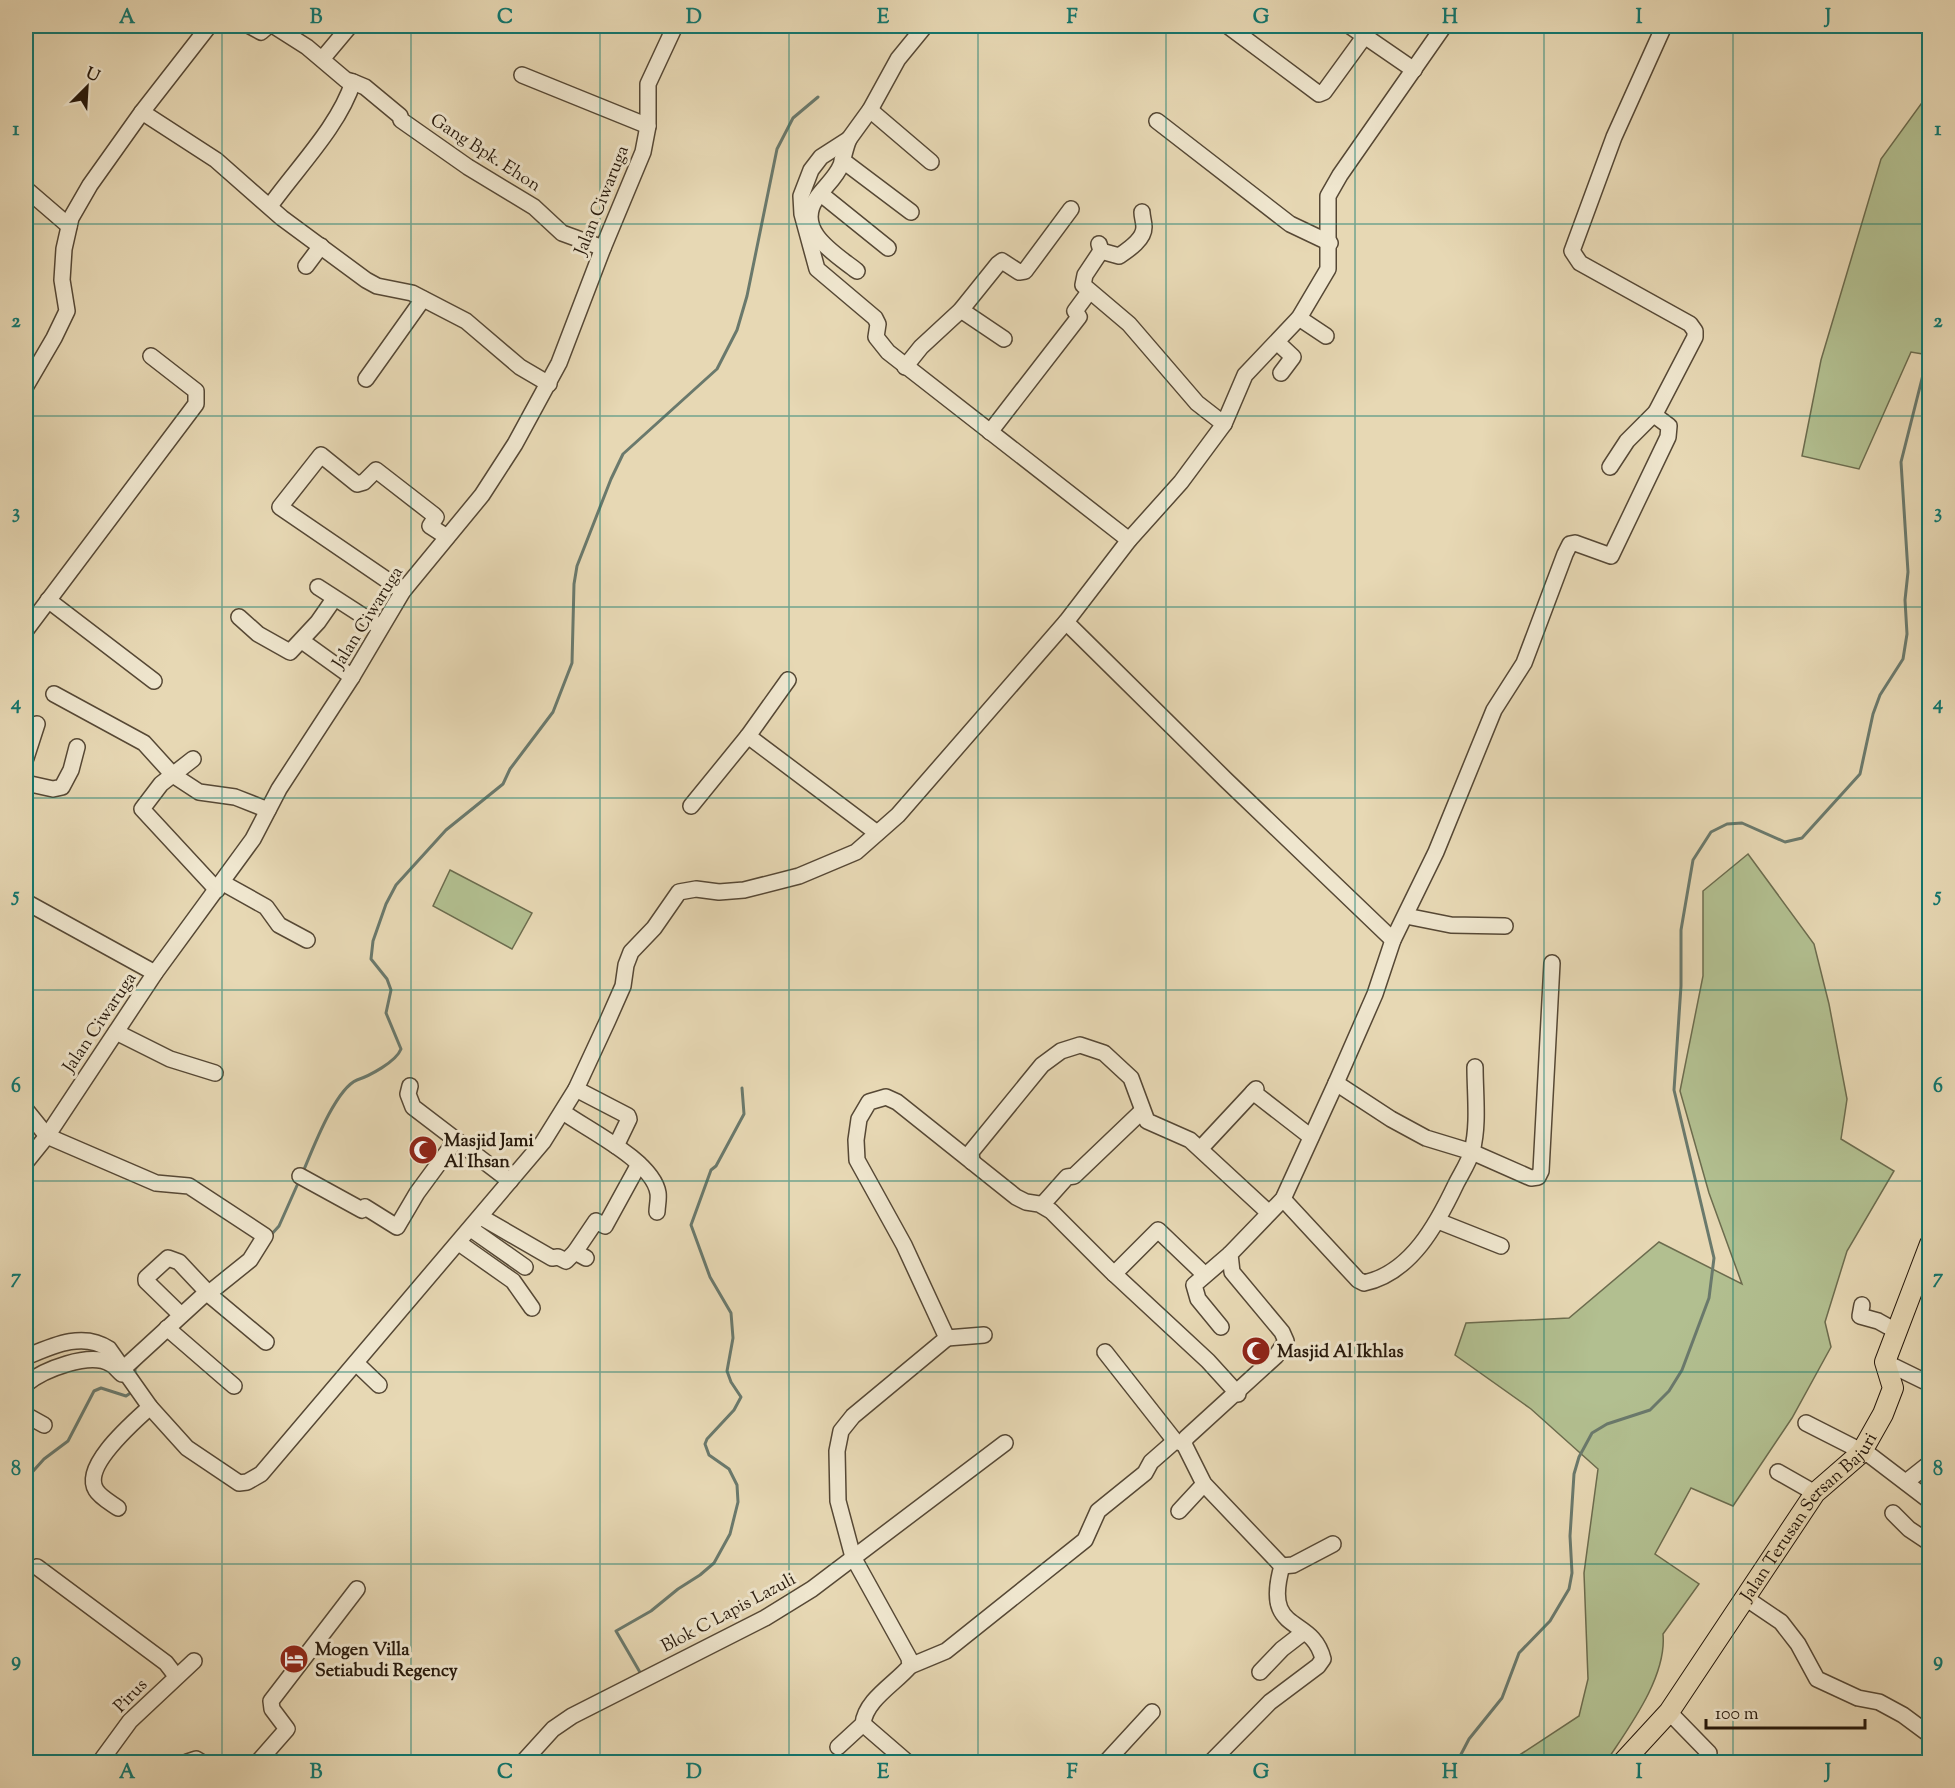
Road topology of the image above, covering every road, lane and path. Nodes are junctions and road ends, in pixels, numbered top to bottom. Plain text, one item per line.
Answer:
1 (209, 26) edge
2 (250, 26) edge
3 (268, 26) edge
4 (274, 26) edge
5 (675, 26) edge
6 (925, 26) edge
7 (1228, 26) edge
8 (1350, 26) edge
9 (1444, 26) edge
10 (1664, 26) edge
11 (350, 27) edge
12 (1369, 31) edge
13 (323, 58) junction
14 (1414, 70) junction
15 (522, 75) dead end
16 (353, 82) junction
17 (870, 110) junction
18 (142, 112) junction
19 (1157, 121) dead end
20 (648, 126) junction
21 (849, 139) junction
22 (842, 160) junction
23 (931, 162) dead end
24 (26, 189) edge
25 (821, 194) junction
26 (270, 206) junction
27 (1071, 209) dead end
28 (911, 212) dead end
29 (1142, 212) dead end
30 (69, 226) junction
31 (1330, 243) junction
32 (321, 246) junction
33 (603, 248) junction
34 (888, 249) dead end
35 (306, 266) dead end
36 (857, 271) dead end
37 (1089, 292) junction
38 (423, 299) junction
39 (961, 310) junction
40 (1299, 318) junction
41 (1326, 336) dead end
42 (1004, 339) dead end
43 (1278, 343) junction
44 (151, 356) dead end
45 (905, 367) junction
46 (1281, 373) dead end
47 (366, 379) dead end
48 (549, 384) junction
49 (26, 386) edge
50 (1656, 412) junction
51 (1224, 424) junction
52 (990, 432) junction
53 (1610, 467) dead end
54 (447, 537) junction
55 (1129, 540) junction
56 (318, 587) dead end
57 (403, 591) junction
58 (334, 599) junction
59 (48, 600) junction
60 (239, 617) dead end
61 (1066, 622) junction
62 (380, 627) junction
63 (26, 630) edge
64 (302, 641) junction
65 (352, 677) junction
66 (788, 680) dead end
67 (154, 681) dead end
68 (54, 694) dead end
69 (38, 724) dead end
70 (748, 736) junction
71 (77, 747) dead end
72 (26, 758) edge
73 (193, 759) dead end
74 (173, 776) junction
75 (26, 783) edge
76 (691, 806) dead end
77 (268, 810) junction
78 (877, 832) junction
79 (220, 886) junction
80 (26, 902) edge
81 (1406, 916) junction
82 (1505, 926) dead end
83 (307, 940) dead end
84 (1393, 940) junction
85 (1552, 963) dead end
86 (155, 973) junction
87 (116, 1032) junction
88 (1475, 1067) dead end
89 (215, 1073) dead end
90 (1336, 1083) junction
91 (410, 1086) dead end
92 (576, 1089) junction
93 (26, 1110) edge
94 (563, 1112) junction
95 (1142, 1112) junction
96 (47, 1136) junction
97 (1311, 1137) junction
98 (456, 1140) junction
99 (616, 1146) junction
100 (1201, 1148) junction
101 (1472, 1152) junction
102 (26, 1162) edge
103 (972, 1162) junction
104 (639, 1164) junction
105 (300, 1176) dead end
106 (510, 1182) junction
107 (1282, 1199) junction
108 (1042, 1205) junction
109 (657, 1212) dead end
110 (1269, 1213) junction
111 (1438, 1221) junction
112 (476, 1223) junction
113 (459, 1243) junction
114 (1929, 1244) edge
115 (1501, 1246) dead end
116 (1230, 1254) junction
117 (525, 1267) dead end
118 (1114, 1274) junction
119 (1204, 1274) junction
120 (208, 1292) junction
121 (1862, 1305) dead end
122 (532, 1308) dead end
123 (181, 1315) junction
124 (1221, 1327) dead end
125 (167, 1328) junction
126 (1896, 1331) junction
127 (984, 1335) dead end
128 (947, 1338) junction
129 (266, 1342) dead end
130 (1106, 1352) dead end
131 (26, 1357) edge
132 (1885, 1362) junction
133 (356, 1364) junction
134 (128, 1374) junction
135 (26, 1384) edge
136 (1929, 1384) edge
137 (379, 1385) dead end
138 (234, 1386) dead end
139 (1238, 1394) junction
140 (150, 1407) junction
141 (26, 1415) edge
142 (1806, 1423) dead end
143 (44, 1425) dead end
144 (1005, 1443) dead end
145 (1180, 1443) junction
146 (1862, 1453) junction
147 (1929, 1463) edge
148 (1778, 1472) dead end
149 (1906, 1482) junction
150 (1204, 1484) junction
151 (1815, 1493) junction
152 (1929, 1501) edge
153 (118, 1508) dead end
154 (1179, 1511) dead end
155 (1893, 1513) dead end
156 (1929, 1543) edge
157 (1333, 1544) dead end
158 (853, 1557) junction
159 (1282, 1566) junction
160 (37, 1567) dead end
161 (357, 1590) dead end
162 (1744, 1597) junction
163 (1305, 1632) junction
164 (194, 1660) dead end
165 (910, 1666) junction
166 (1260, 1672) dead end
167 (176, 1676) junction
168 (1152, 1712) dead end
169 (1669, 1712) junction
170 (863, 1724) junction
171 (1929, 1735) edge
172 (838, 1747) dead end
173 (1709, 1753) dead end
174 (100, 1762) edge
175 (187, 1762) edge
176 (201, 1762) edge
177 (258, 1762) edge
178 (523, 1762) edge
179 (907, 1762) edge
180 (1106, 1762) edge
181 (1211, 1762) edge
182 (1623, 1762) edge

1 - 18 street
2 - 3 street
4 - 13 street, Gang Bpk. Ehon
5 - 20 street, Jalan Ciwaruga
6 - 17 street
7 - 12 street
8 - 12 street
9 - 14 street
10 - 50 street
11 - 13 street
12 - 14 street
13 - 16 street, Gang Bpk. Ehon
14 - 31 street
15 - 20 street
16 - 26 street
16 - 33 street, Gang Bpk. Ehon
17 - 21 street
17 - 23 street
18 - 26 street
18 - 30 street
19 - 31 street
20 - 33 street, Jalan Ciwaruga
21 - 22 street
21 - 45 street
22 - 25 street
22 - 28 street
24 - 30 street
25 - 34 street
25 - 36 street
26 - 32 street
27 - 39 street
29 - 37 street
30 - 49 street
31 - 40 street
32 - 35 street
32 - 38 street
33 - 48 street, Jalan Ciwaruga
37 - 51 street
37 - 52 street
38 - 47 street
38 - 48 street
39 - 42 street
39 - 45 street
40 - 41 street
40 - 43 street
43 - 46 street
43 - 51 street
44 - 59 street
45 - 52 street
48 - 54 street, Jalan Ciwaruga
50 - 53 street
50 - 81 street
51 - 55 street
52 - 55 street
54 - 57 street, Jalan Ciwaruga
54 - 57 street
55 - 61 street
56 - 58 street
57 - 62 street, Jalan Ciwaruga
58 - 62 street
58 - 64 street
59 - 63 street
59 - 67 street
60 - 64 street
61 - 78 street
61 - 84 street
62 - 65 street, Jalan Ciwaruga
64 - 65 street
65 - 77 street, Jalan Ciwaruga
66 - 70 street
68 - 74 street
69 - 72 street
70 - 76 street
70 - 78 street
71 - 75 street
73 - 74 street
74 - 77 street
74 - 79 street
77 - 79 street, Jalan Ciwaruga
78 - 92 street
79 - 83 street
79 - 86 street, Jalan Ciwaruga
80 - 86 street
81 - 82 street
81 - 84 street
84 - 90 street
85 - 101 street
86 - 87 street, Jalan Ciwaruga
87 - 89 street
87 - 96 street, Jalan Ciwaruga
88 - 101 street
90 - 97 street
90 - 101 street
91 - 98 street
92 - 94 street
92 - 99 street
93 - 96 street
94 - 99 street
94 - 106 street
95 - 100 street
95 - 103 street
95 - 108 street
96 - 102 street, Jalan Ciwaruga
96 - 120 street
97 - 100 street
97 - 107 street
98 - 105 street
98 - 106 street
99 - 104 street
100 - 110 street
101 - 111 street
103 - 108 street
103 - 128 street
104 - 109 street
104 - 112 street
106 - 112 street
107 - 110 street
107 - 111 street
108 - 118 street
110 - 116 street
111 - 115 street
112 - 113 street
112 - 117 street
113 - 122 street
113 - 133 street
114 - 126 main road
116 - 119 street
116 - 139 street
118 - 119 street
118 - 139 street
119 - 124 street
120 - 123 street
120 - 123 street
120 - 129 street
121 - 126 street
123 - 125 street
125 - 134 street
125 - 138 street
126 - 132 main road
127 - 128 street
128 - 158 street
130 - 145 street
131 - 134 street
132 - 136 street
132 - 146 main road, Jalan Terusan Sersan Bajuri
133 - 137 street
133 - 140 street
134 - 135 street
134 - 140 street
139 - 145 street
140 - 153 street
141 - 143 street
142 - 146 street
144 - 158 street, Blok C Lapis Lazuli
145 - 150 street
145 - 165 street
146 - 149 street
146 - 151 main road, Jalan Terusan Sersan Bajuri
147 - 149 street
148 - 151 street
149 - 152 street
150 - 154 street
150 - 159 street
151 - 162 main road, Jalan Terusan Sersan Bajuri
155 - 156 street
157 - 159 street
158 - 165 street
158 - 178 street, Blok C Lapis Lazuli
159 - 163 street
160 - 167 street
161 - 177 street
162 - 169 main road, Jalan Terusan Sersan Bajuri
162 - 171 street
163 - 166 street
163 - 181 street
164 - 167 street, Pirus
165 - 170 street
167 - 174 street, Pirus
168 - 180 street
169 - 173 street
169 - 182 main road, Jalan Terusan Sersan Bajuri
170 - 172 street
170 - 179 street
175 - 176 street

